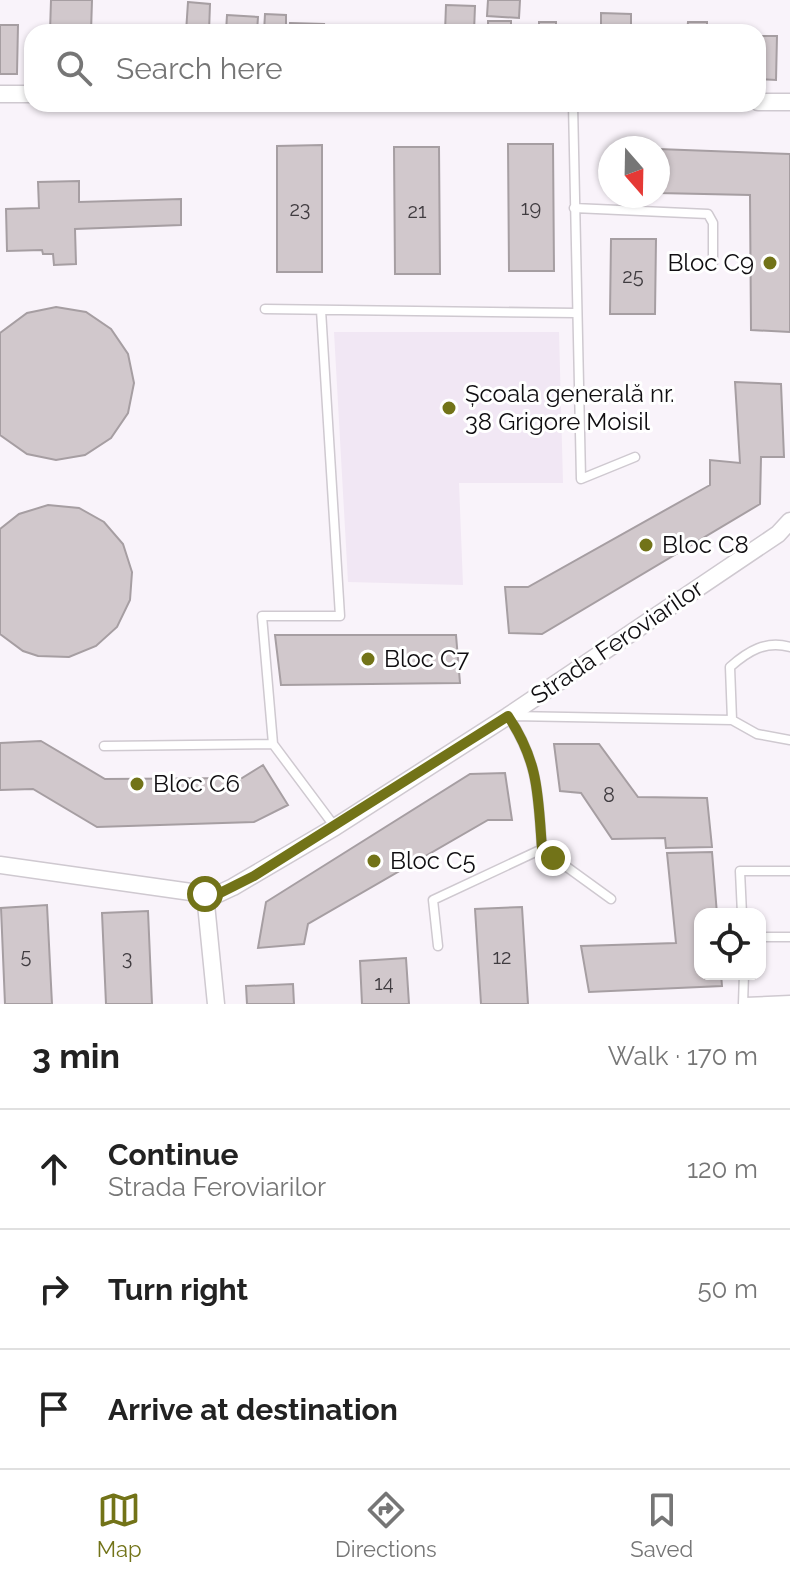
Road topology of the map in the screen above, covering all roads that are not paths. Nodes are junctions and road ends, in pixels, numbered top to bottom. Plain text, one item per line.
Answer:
1 (0, 94) edge
2 (24, 94) edge
3 (766, 102) edge
4 (790, 102) edge
5 (573, 112) edge
6 (574, 208) junction
7 (713, 263) dead end
8 (265, 309) dead end
9 (321, 310) junction
10 (576, 313) junction
11 (635, 457) dead end
12 (790, 521) edge
13 (790, 647) edge
14 (508, 716) junction
15 (732, 720) junction
16 (790, 740) edge
17 (273, 744) junction
18 (104, 746) dead end
19 (335, 827) junction
20 (542, 849) junction
21 (0, 865) edge
22 (790, 871) edge
23 (205, 894) junction
24 (611, 899) dead end
25 (742, 908) edge
26 (766, 937) edge
27 (790, 937) edge
28 (438, 946) dead end
29 (744, 980) edge
30 (790, 1000) edge
31 (744, 1003) edge
32 (216, 1004) edge

1 - 2 street
3 - 4 street
5 - 6 lane
6 - 7 lane
6 - 10 lane
8 - 9 lane
9 - 10 lane
9 - 17 lane
10 - 11 lane
12 - 14 street, Strada Feroviarilor
13 - 15 lane
14 - 15 lane
14 - 19 street, Strada Feroviarilor
14 - 20 lane
15 - 16 lane
17 - 18 lane
17 - 19 lane
19 - 23 street, Strada Feroviarilor
20 - 24 lane
20 - 28 lane
21 - 23 street
22 - 25 lane
23 - 32 street
26 - 27 lane
29 - 31 lane
30 - 31 lane

